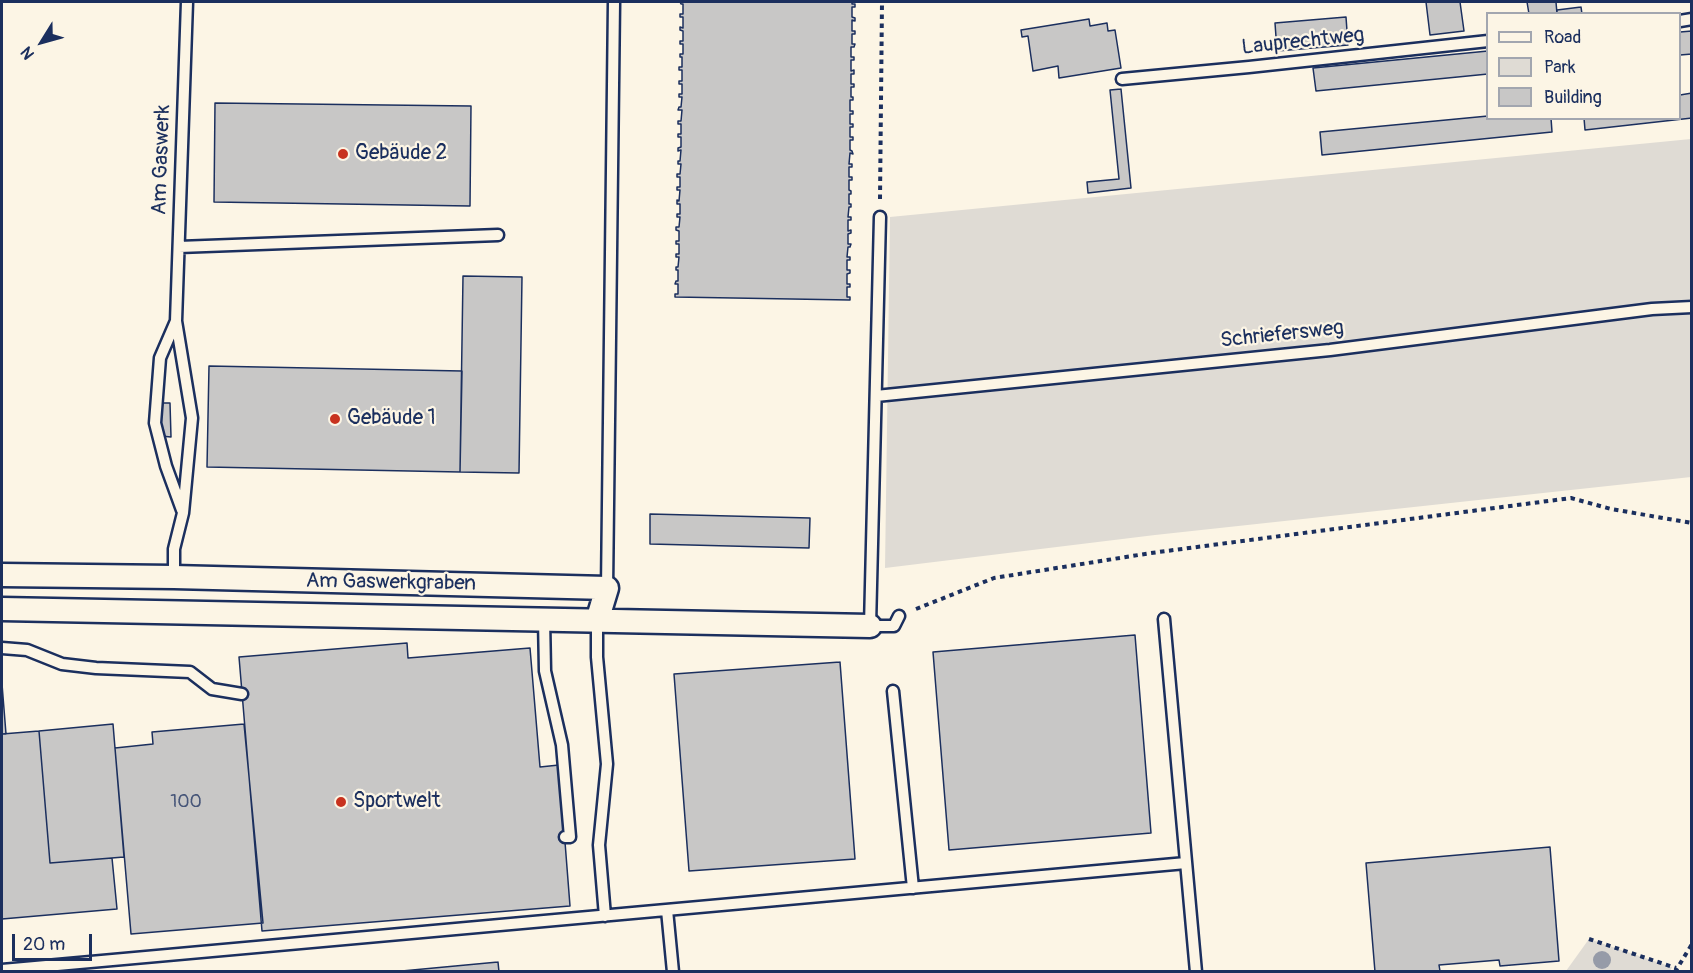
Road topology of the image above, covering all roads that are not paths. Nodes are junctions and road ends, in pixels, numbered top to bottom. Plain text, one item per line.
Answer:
1 (187, 2) edge
2 (614, 2) edge
3 (1486, 41) edge
4 (1122, 79) dead end
5 (880, 217) road end
6 (498, 235) dead end
7 (179, 247) junction
8 (1692, 307) edge
9 (176, 321) junction
10 (876, 396) junction
11 (183, 513) junction
12 (2, 575) edge
13 (174, 577) junction
14 (607, 588) junction
15 (2, 609) edge
16 (172, 611) junction
17 (899, 616) road end
18 (1164, 619) dead end
19 (544, 620) junction
20 (597, 621) junction
21 (870, 626) junction
22 (2, 648) edge
23 (893, 691) dead end
24 (242, 694) dead end
25 (565, 837) dead end
26 (1186, 863) junction
27 (913, 888) junction
28 (668, 910) junction
29 (605, 916) junction
30 (3, 970) edge
31 (673, 972) edge
32 (1196, 972) edge

1 - 7 lane, Am Gaswerk
2 - 14 lane
3 - 4 lane, Lauprechtweg
5 - 10 lane
6 - 7 lane
7 - 9 lane, Am Gaswerk
8 - 10 lane, Schriefersweg
9 - 11 lane, Am Gaswerk
9 - 11 lane, Am Gaswerk
10 - 21 lane
11 - 13 lane, Am Gaswerk
12 - 13 street, Am Gaswerkgraben
13 - 14 street, Am Gaswerkgraben
13 - 16 street
14 - 20 street
15 - 16 street, Am Gaswerkgraben
16 - 19 street, Am Gaswerkgraben
17 - 21 lane
18 - 26 lane
19 - 20 street, Am Gaswerkgraben
19 - 25 lane
20 - 21 street, Am Gaswerkgraben
20 - 29 lane
22 - 24 lane
23 - 27 lane
26 - 27 lane
26 - 32 lane
27 - 28 lane
28 - 29 lane
28 - 31 lane
29 - 30 lane

